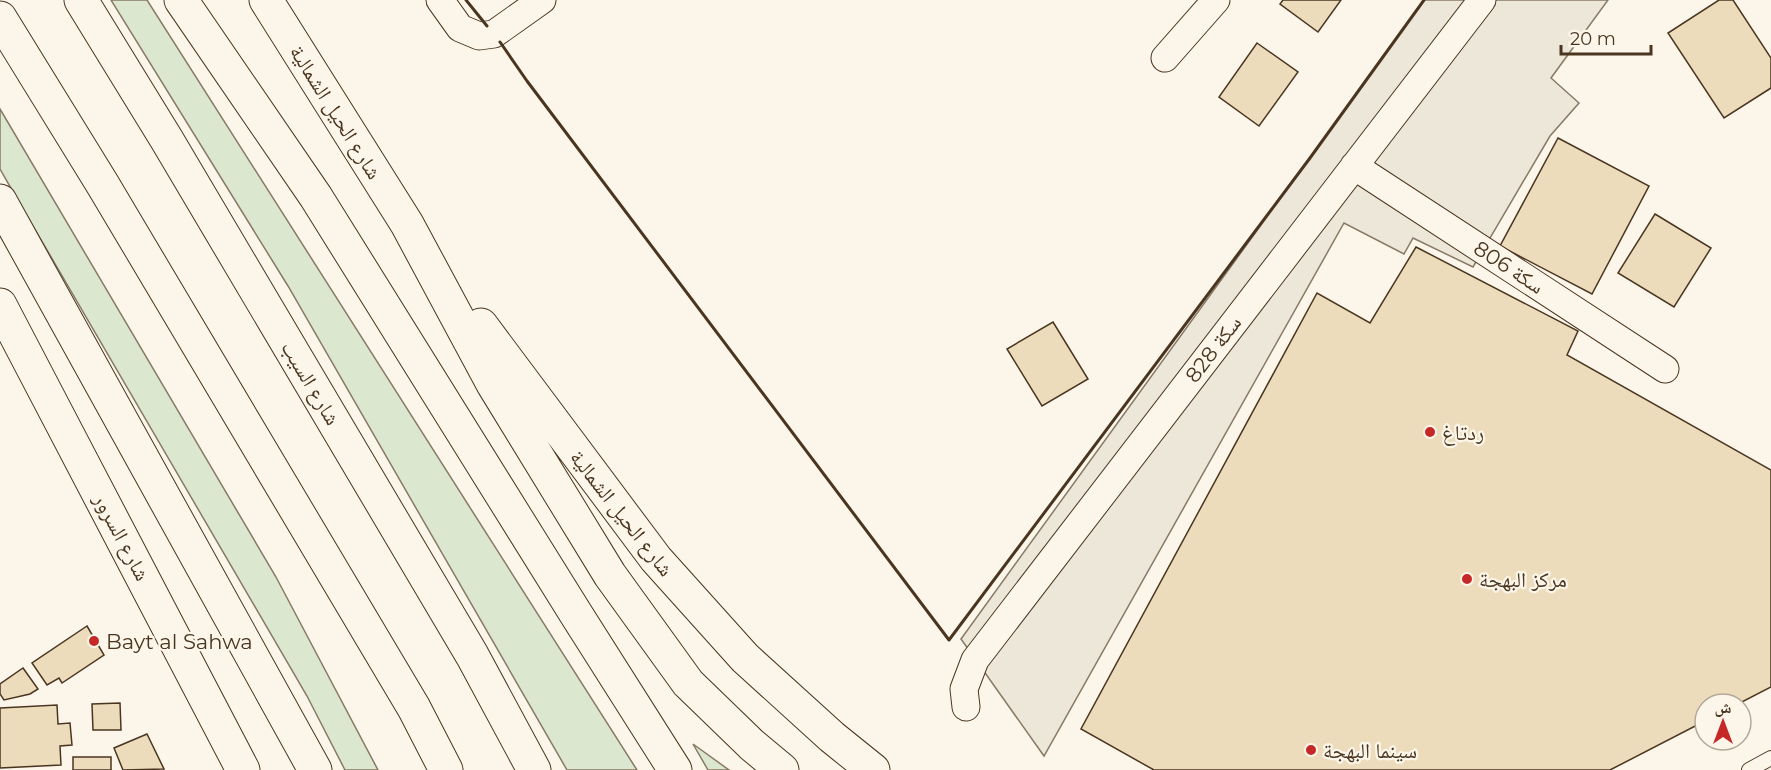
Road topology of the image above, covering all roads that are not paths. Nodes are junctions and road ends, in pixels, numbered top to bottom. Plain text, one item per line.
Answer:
1 (81, 0) edge
2 (181, 0) edge
3 (266, 0) edge
4 (440, 0) edge
5 (542, 0) edge
6 (1216, 0) edge
7 (1482, 0) edge
8 (0, 18) edge
9 (1165, 58) dead end
10 (1354, 166) junction
11 (0, 201) edge
12 (407, 224) junction
13 (0, 305) edge
14 (1665, 369) dead end
15 (966, 707) dead end
16 (1771, 758) edge
17 (243, 770) edge
18 (315, 770) edge
19 (446, 770) edge
20 (534, 770) edge
21 (675, 770) edge
22 (782, 770) edge
23 (873, 770) edge
24 (1749, 770) edge

1 - 20 main road, شارع السيب
2 - 21 main road
3 - 12 main road, شارع الحيل الشمالية
4 - 5 street
6 - 9 street
7 - 10 street, سكة 828
8 - 19 main road
10 - 14 street, سكة 806
10 - 15 street, سكة 828
11 - 18 main road
12 - 22 main road, شارع الحيل الشمالية
12 - 23 main road, شارع الحيل الشمالية
13 - 17 main road, شارع السرور
16 - 24 lane

